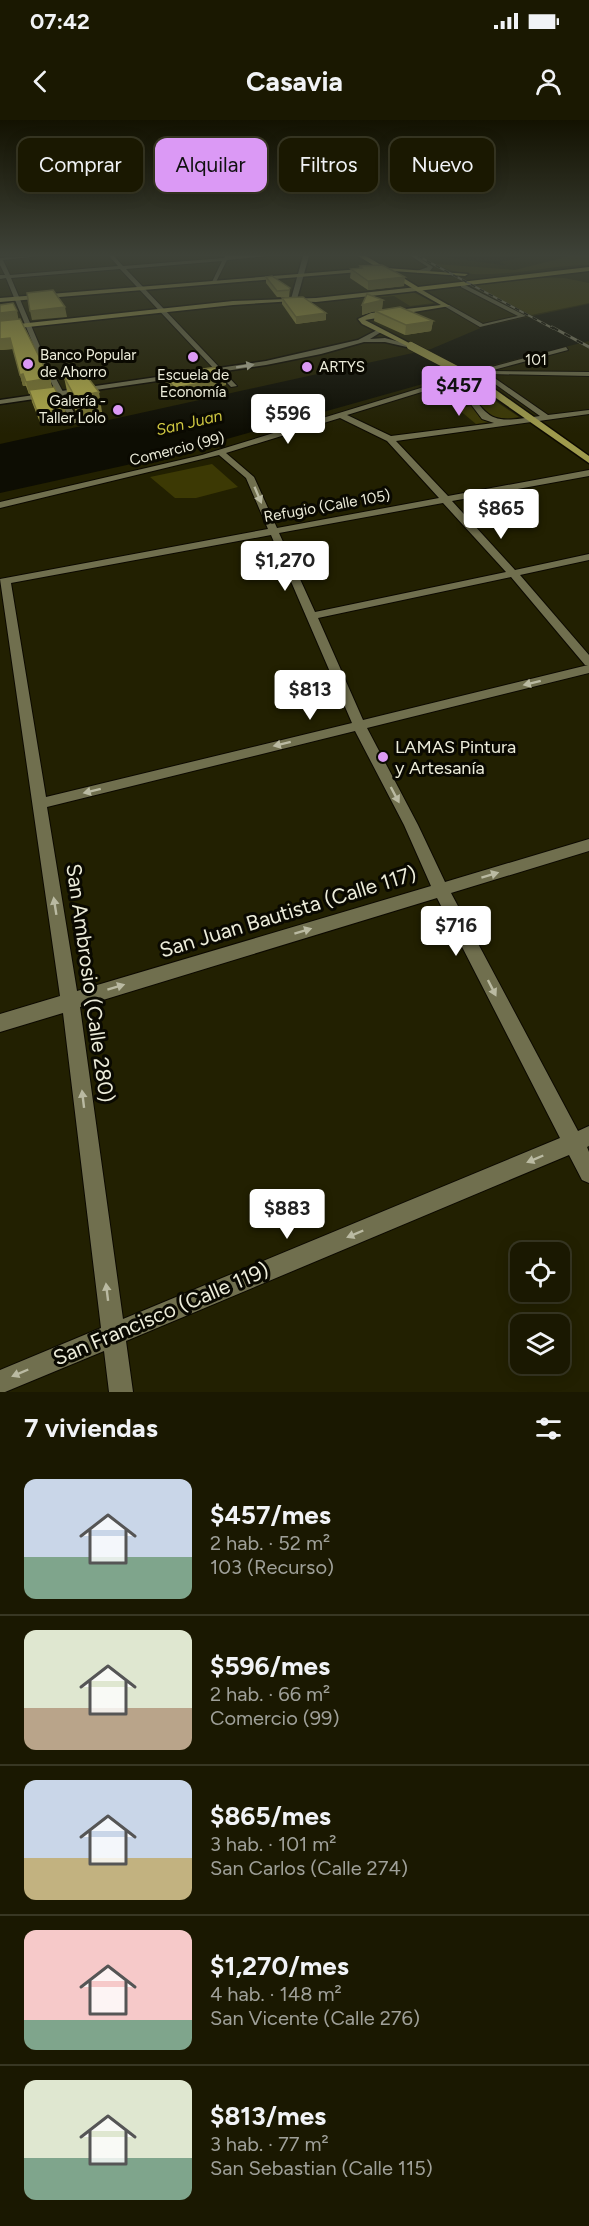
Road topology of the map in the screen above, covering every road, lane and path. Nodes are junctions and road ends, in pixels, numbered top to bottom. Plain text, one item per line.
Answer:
1 (24, 315) edge
2 (114, 315) edge
3 (167, 315) edge
4 (370, 315) edge
5 (463, 315) edge
6 (522, 315) edge
7 (27, 325) junction
8 (0, 328) edge
9 (379, 331) junction
10 (364, 341) junction
11 (411, 346) junction
12 (566, 349) dead end
13 (216, 370) junction
14 (589, 374) edge
15 (478, 375) junction
16 (456, 379) junction
17 (233, 386) dead end
18 (61, 393) junction
19 (0, 402) edge
20 (589, 412) edge
21 (343, 416) junction
22 (547, 418) junction
23 (533, 420) junction
24 (75, 422) dead end
25 (504, 424) junction
26 (390, 439) junction
27 (220, 452) junction
28 (589, 460) edge
29 (589, 473) edge
30 (445, 500) junction
31 (0, 505) edge
32 (273, 531) junction
33 (589, 557) edge
34 (513, 573) junction
35 (2, 582) edge
36 (311, 616) junction
37 (589, 662) edge
38 (589, 669) edge
39 (360, 724) junction
40 (39, 804) junction
41 (589, 845) edge
42 (441, 890) junction
43 (70, 1001) junction
44 (0, 1023) edge
45 (581, 1140) edge
46 (589, 1173) edge
47 (113, 1334) junction
48 (0, 1382) edge
49 (121, 1392) edge

1 - 7 street
2 - 7 main road
3 - 13 street
4 - 9 main road
5 - 6 street
7 - 8 main road
7 - 18 street
9 - 10 street
9 - 11 main road
10 - 11 street
13 -> 10 street
11 - 15 main road, bridge
12 - 15 street, Comercio (99)
13 - 17 street
13 - 18 street
14 - 15 street, 101
15 - 16 street, Comercio (99)
15 - 22 street
15 - 23 main road
16 - 21 street, Comercio (99)
16 - 25 street
18 - 19 street
18 - 24 street
20 - 22 street
21 - 26 street
21 - 27 street, Comercio (99)
22 - 23 street
23 - 25 street
23 - 28 main road
25 - 26 street
26 - 30 street
27 - 31 street, Comercio (99)
27 -> 32 street
29 - 30 street, Refugio (Calle 105)
30 - 32 street, Refugio (Calle 105)
30 - 34 street
32 - 35 street, Refugio (Calle 105)
32 - 36 street
33 - 34 street
34 - 36 street
34 - 37 street
35 - 40 street, San Ambrosio (Calle 280)
36 - 39 street
38 -> 39 street
39 -> 40 street
39 -> 42 street
43 -> 40 street, San Ambrosio (Calle 280)
42 -> 41 street, San Juan Bautista (Calle 117)
43 -> 42 street, San Juan Bautista (Calle 117)
42 -> 45 street
43 - 44 street, San Juan Bautista (Calle 117)
47 -> 43 street, San Ambrosio (Calle 280)
45 - 46 street
45 -> 47 street, San Francisco (Calle 119)
47 -> 48 street, San Francisco (Calle 119)
47 - 49 street, San Ambrosio (Calle 280)

